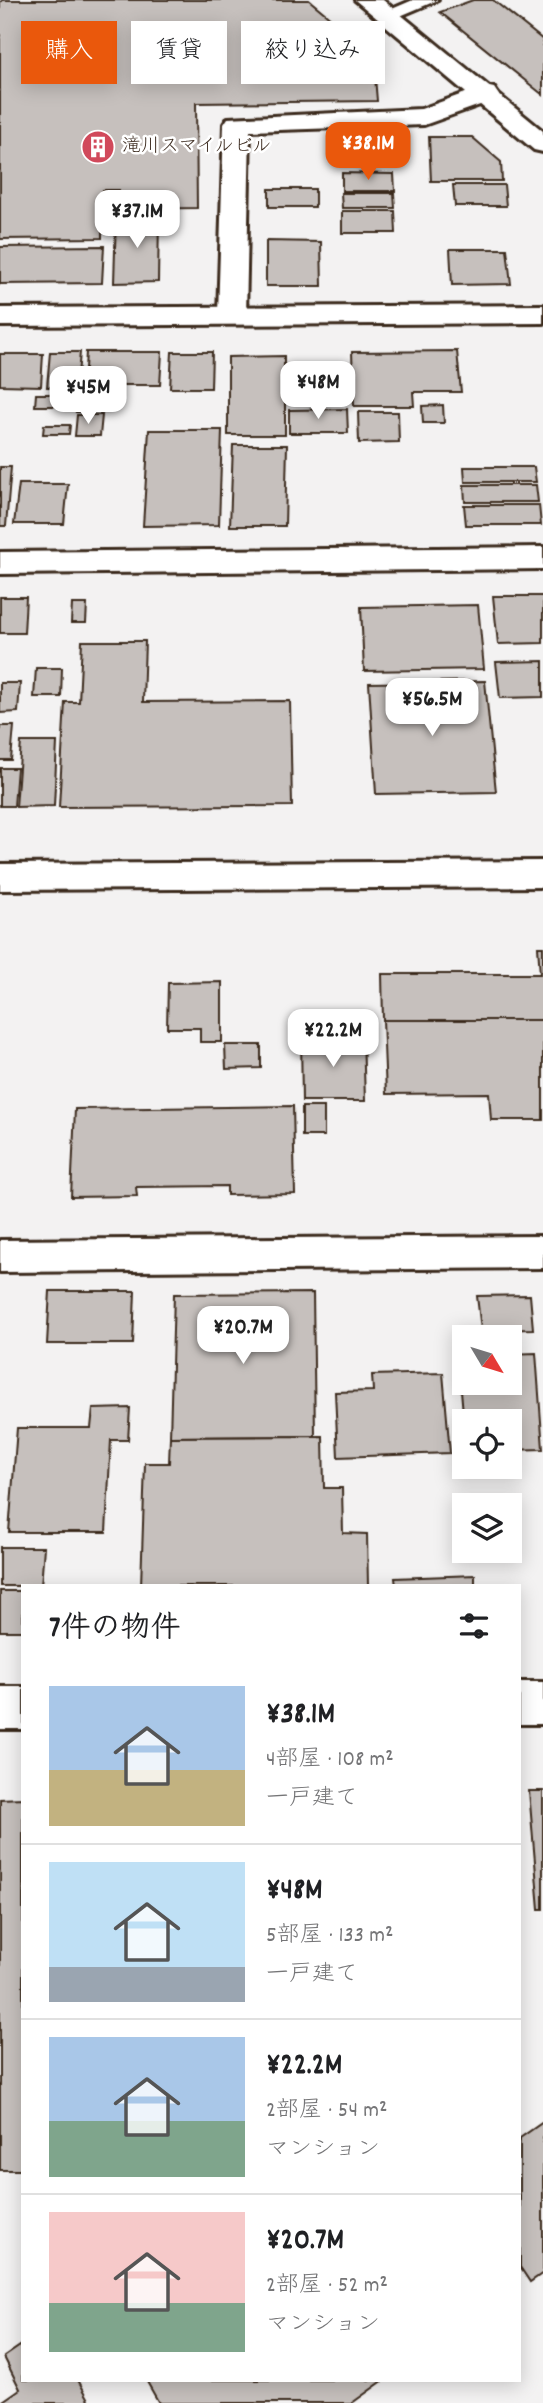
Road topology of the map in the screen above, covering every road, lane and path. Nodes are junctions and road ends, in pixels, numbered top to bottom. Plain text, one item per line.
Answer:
1 (429, 0) edge
2 (377, 8) edge
3 (485, 94) junction
4 (543, 144) edge
5 (543, 314) edge
6 (232, 315) junction
7 (0, 317) edge
8 (543, 558) edge
9 (0, 563) edge
10 (543, 874) edge
11 (0, 877) edge
12 (543, 1252) edge
13 (0, 1256) edge
14 (521, 1703) edge
15 (543, 1703) edge
16 (0, 1708) edge
17 (21, 1708) edge

1 - 2 lane
2 - 3 street
3 - 4 street
3 - 6 street
5 - 6 street
6 - 7 street
8 - 9 street
10 - 11 street
12 - 13 street
14 - 15 street
16 - 17 street

